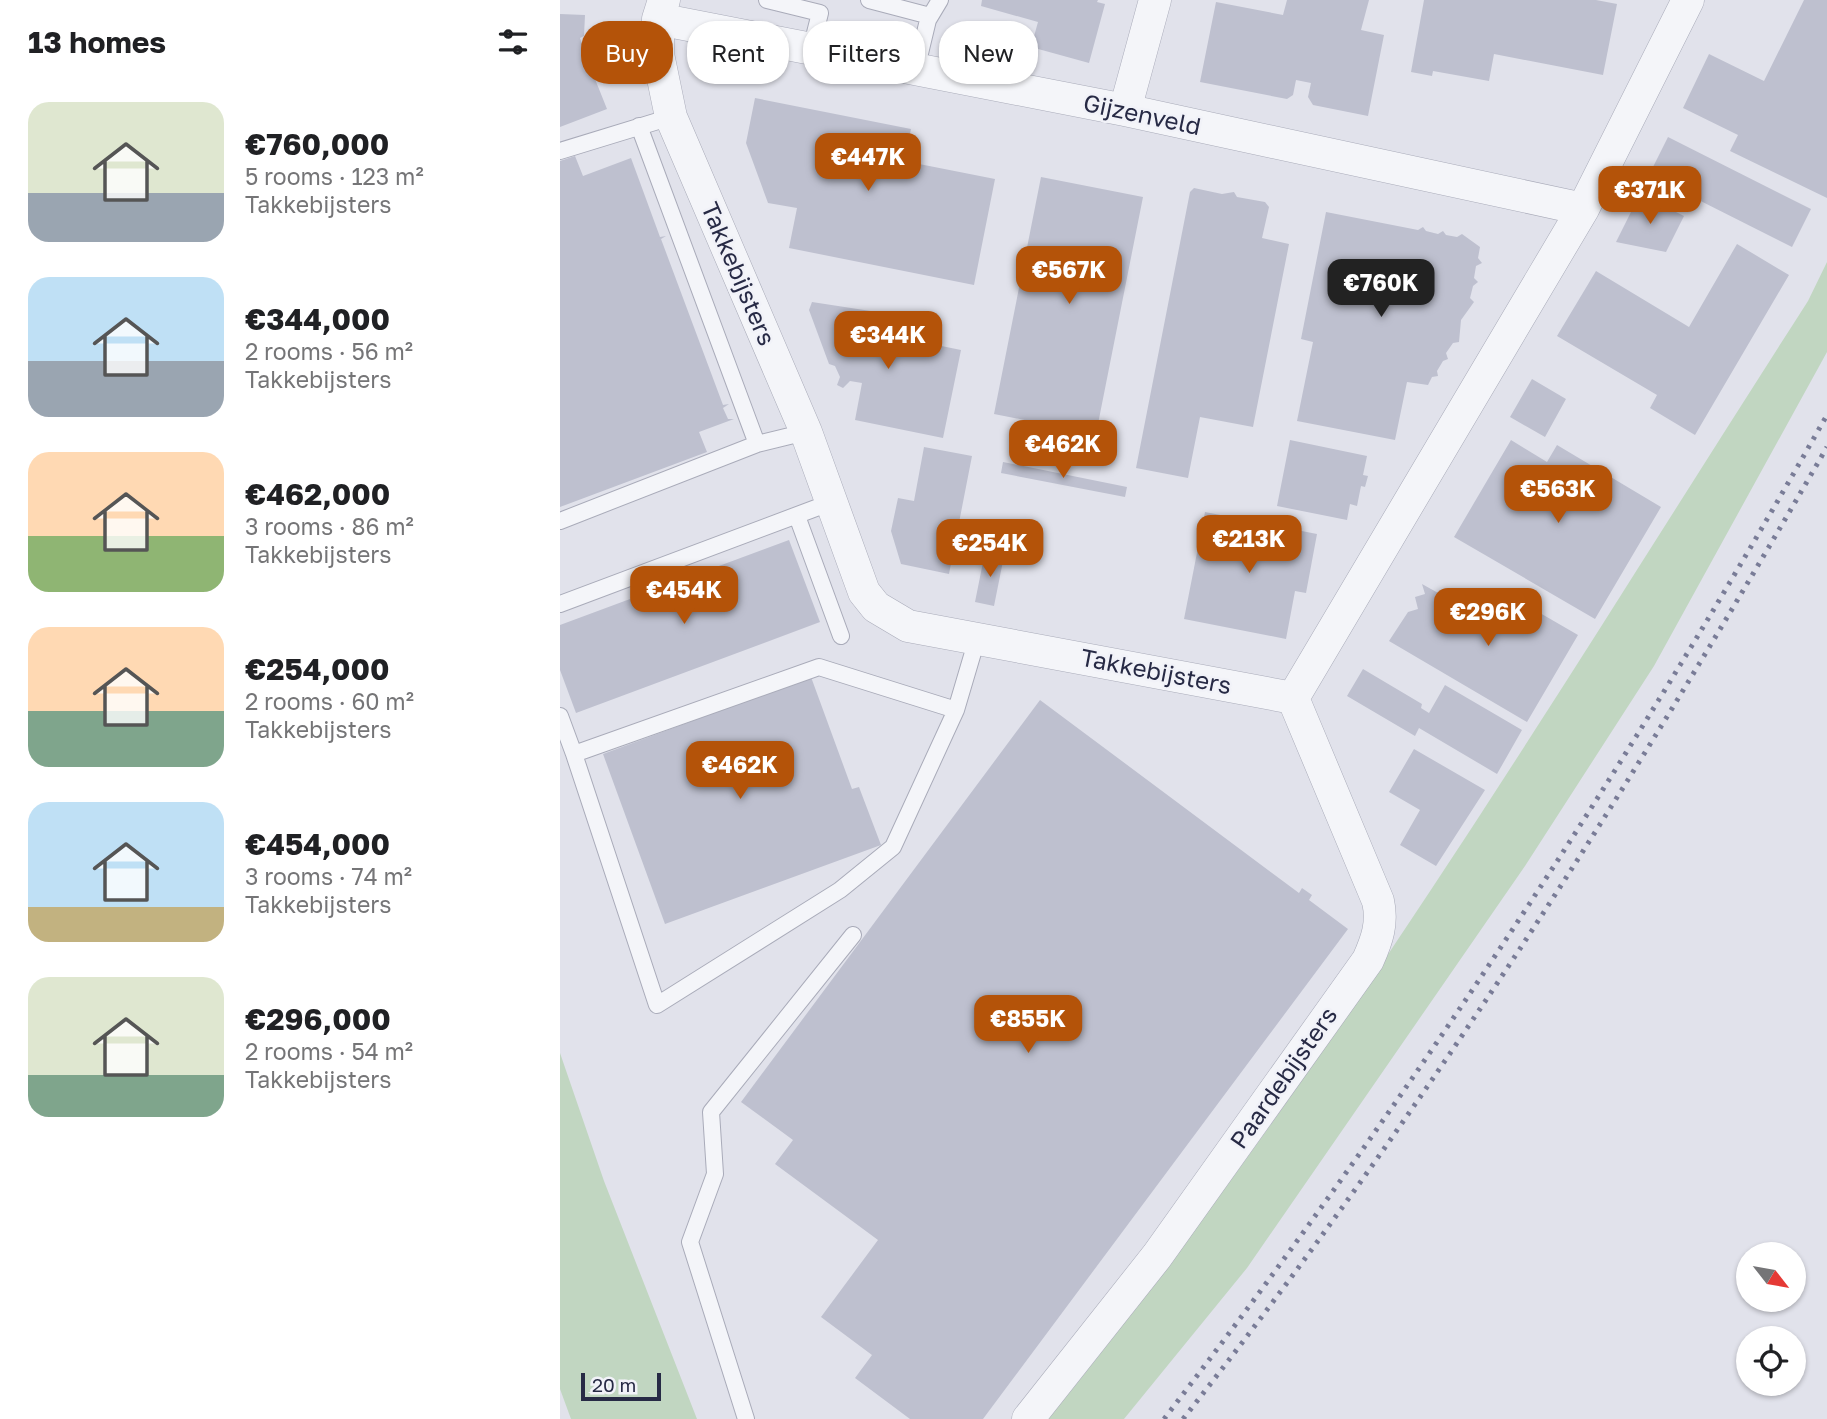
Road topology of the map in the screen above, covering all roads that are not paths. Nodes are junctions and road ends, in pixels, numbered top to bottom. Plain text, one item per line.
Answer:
1 (767, 0) edge
2 (869, 0) edge
3 (940, 0) edge
4 (1156, 0) edge
5 (1688, 0) edge
6 (661, 9) edge
7 (930, 16) junction
8 (818, 21) edge
9 (925, 35) edge
10 (803, 47) edge
11 (925, 71) edge
12 (1125, 110) junction
13 (671, 117) junction
14 (639, 126) junction
15 (560, 151) edge
16 (1583, 209) junction
17 (806, 432) junction
18 (757, 444) junction
19 (831, 502) junction
20 (797, 516) junction
21 (560, 521) edge
22 (560, 604) edge
23 (841, 636) dead end
24 (977, 639) junction
25 (1293, 698) junction
26 (956, 710) junction
27 (560, 716) edge
28 (574, 754) junction
29 (853, 934) dead end
30 (746, 1419) edge
31 (1028, 1419) edge

1 - 8 lane
2 - 7 lane
3 - 7 lane
4 - 12 street
5 - 16 street
6 - 10 street, Gijzenveld
6 - 13 street, Takkebijsters
7 - 9 lane
11 - 12 street, Gijzenveld
12 - 16 street, Gijzenveld
13 - 14 lane
13 - 17 street, Takkebijsters
14 - 15 lane
14 - 18 lane
16 - 25 street
17 - 18 lane
17 - 19 street, Takkebijsters
18 - 21 lane
19 - 20 lane
19 - 24 street, Takkebijsters
20 - 22 lane
20 - 23 lane
24 - 25 street, Takkebijsters
24 - 26 lane
25 - 31 street, Paardebijsters
26 - 28 lane
26 - 28 lane
27 - 28 lane
29 - 30 lane

